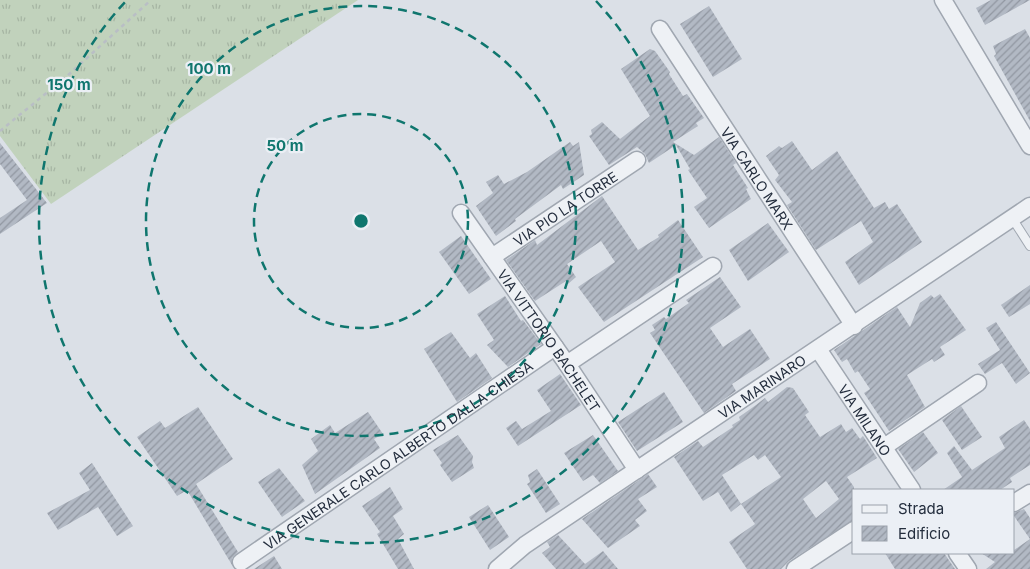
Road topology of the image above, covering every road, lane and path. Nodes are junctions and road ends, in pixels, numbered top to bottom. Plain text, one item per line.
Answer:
1 (151, 0) edge
2 (943, 0) edge
3 (660, 29) dead end
4 (0, 132) edge
5 (1030, 146) edge
6 (636, 160) dead end
7 (1030, 206) edge
8 (461, 213) dead end
9 (1012, 218) junction
10 (1030, 246) edge
11 (492, 257) junction
12 (713, 266) dead end
13 (854, 326) junction
14 (555, 348) junction
15 (818, 349) junction
16 (567, 364) junction
17 (978, 383) dead end
18 (884, 447) junction
19 (637, 470) junction
20 (911, 489) edge
21 (1030, 493) edge
22 (1015, 502) edge
23 (852, 531) edge
24 (958, 554) edge
25 (241, 562) dead end
26 (497, 569) edge
27 (795, 569) edge
28 (967, 569) edge

1 - 4 path
2 - 5 street
3 - 13 street, VIA CARLO MARX
6 - 11 street, VIA PIO LA TORRE
7 - 9 street, VIA MARINARO
8 - 11 street, VIA VITTORIO BACHELET
9 - 10 lane
9 - 13 street, VIA MARINARO
11 - 14 street, VIA VITTORIO BACHELET
12 - 16 street
13 - 15 street, VIA MARINARO
14 - 16 street, VIA VITTORIO BACHELET
14 - 25 street, VIA GENERALE CARLO ALBERTO DALLA CHIESA
15 - 18 street, VIA MILANO
15 - 19 street, VIA MARINARO
16 - 19 street, VIA VITTORIO BACHELET
17 - 18 street
18 - 20 street, VIA MILANO
19 - 26 street, VIA MARINARO
21 - 22 street
23 - 27 street
24 - 28 street

